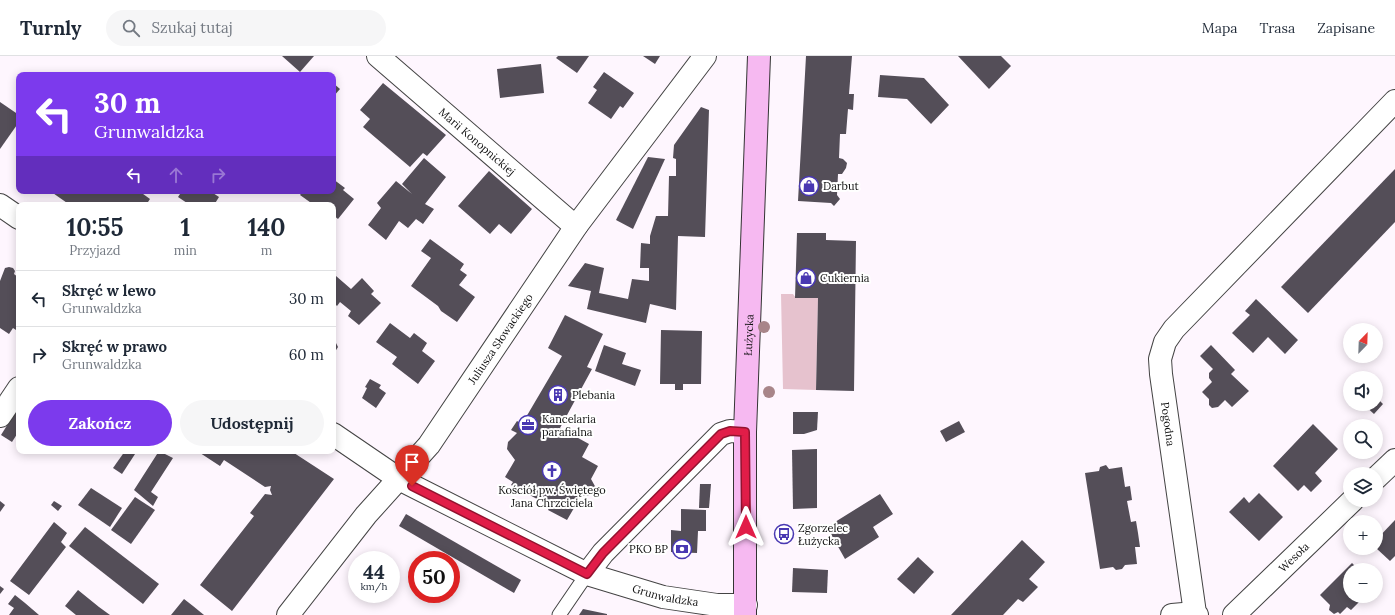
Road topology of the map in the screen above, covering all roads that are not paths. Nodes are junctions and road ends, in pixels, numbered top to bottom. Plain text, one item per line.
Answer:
1 (378, 56) edge
2 (705, 56) edge
3 (760, 56) edge
4 (1395, 101) edge
5 (0, 205) edge
6 (16, 216) edge
7 (577, 225) junction
8 (16, 392) edge
9 (0, 416) edge
10 (745, 432) junction
11 (336, 436) edge
12 (1395, 460) edge
13 (1383, 471) edge
14 (399, 479) junction
15 (1346, 507) edge
16 (587, 574) junction
17 (745, 610) edge
18 (1196, 614) edge
19 (288, 615) edge
20 (559, 615) edge
21 (1172, 615) edge
22 (1234, 615) edge

1 - 7 street, Marii Konopnickiej
2 - 7 street, Juliusza Słowackiego
3 - 10 main road, Łużycka
4 - 18 street, Pogodna
5 - 6 street
7 - 14 street, Juliusza Słowackiego
8 - 9 street
10 - 16 street
10 - 17 main road, Łużycka
11 - 14 street, Grunwaldzka
12 - 13 street
14 - 16 street, Grunwaldzka
14 - 19 street, Juliusza Słowackiego
15 - 22 street, Wesoła
16 - 17 street, Grunwaldzka
16 - 20 lane
18 - 21 street, Pogodna

